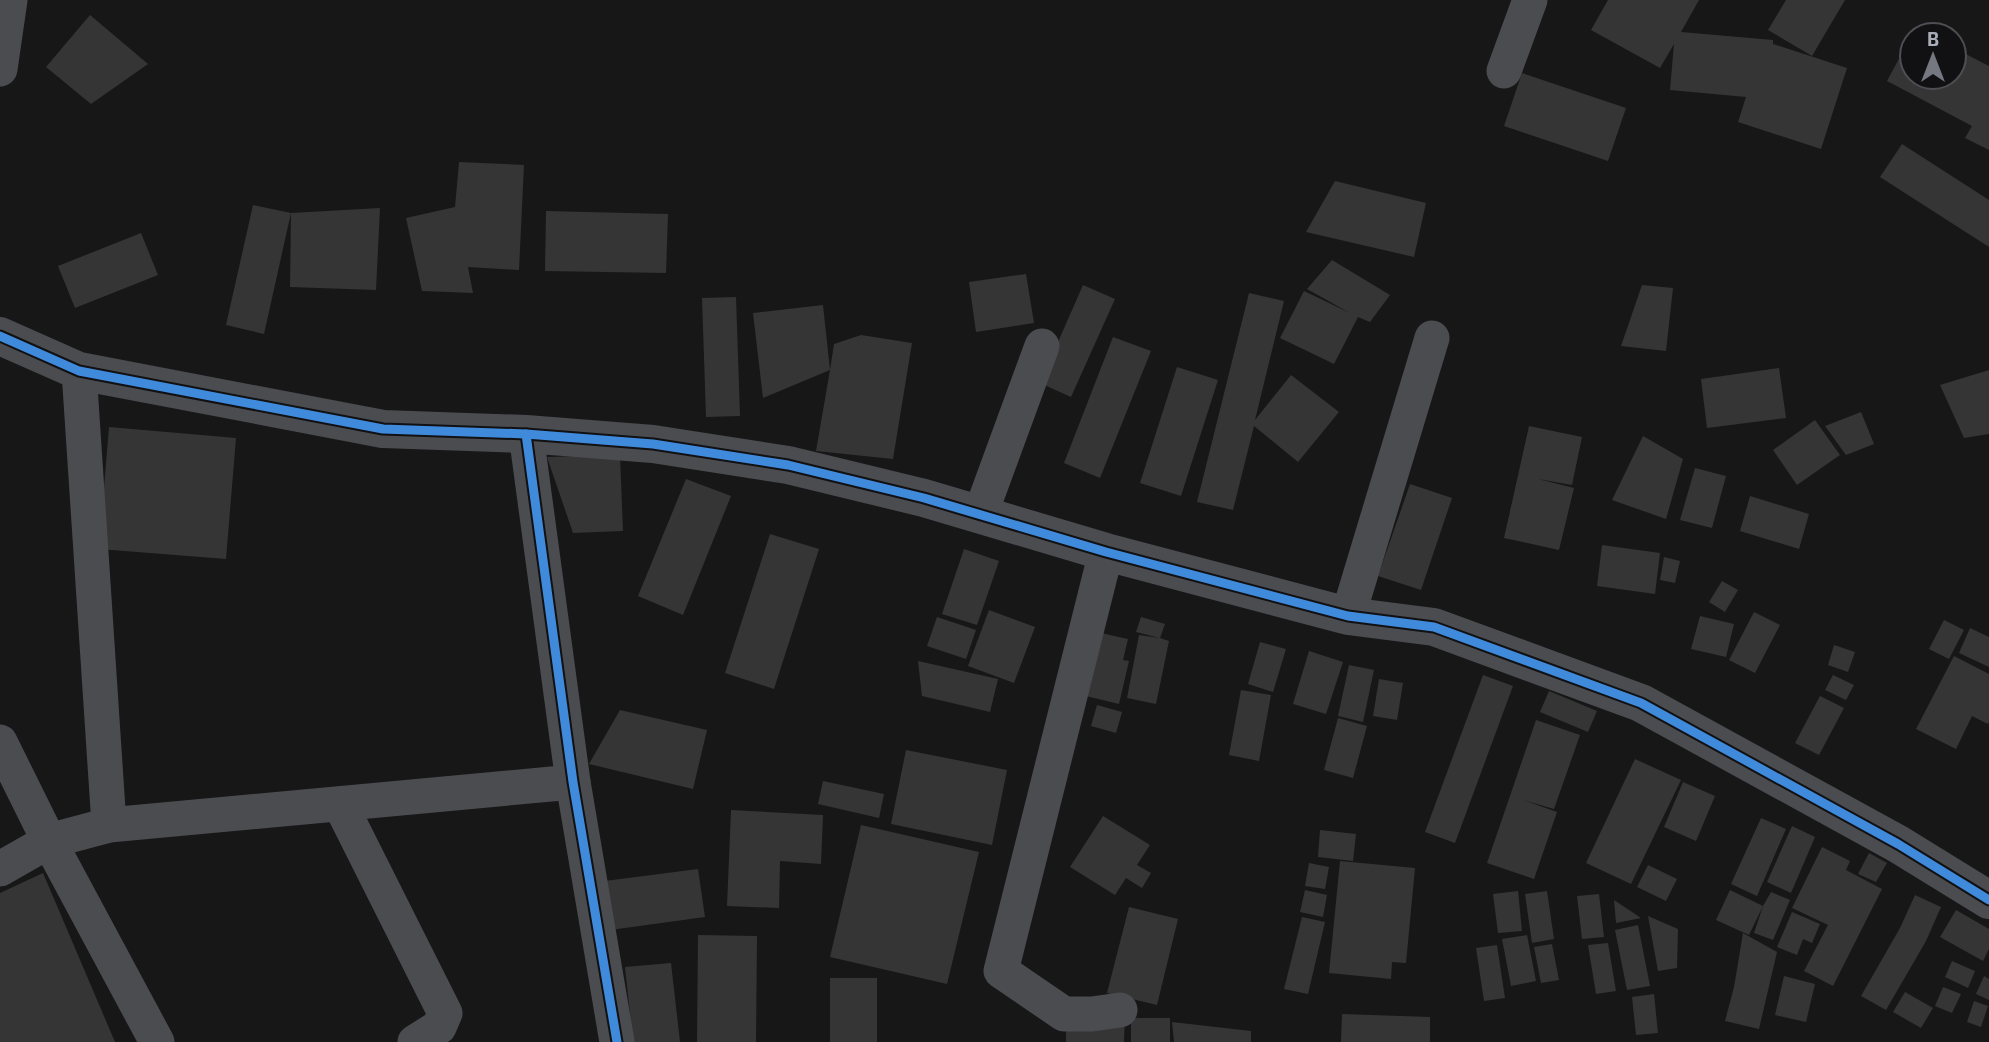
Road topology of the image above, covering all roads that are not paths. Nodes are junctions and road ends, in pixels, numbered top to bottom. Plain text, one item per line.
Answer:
1 (10, 0) edge
2 (1530, 0) edge
3 (0, 68) edge
4 (1504, 71) dead end
5 (0, 336) edge
6 (1432, 338) dead end
7 (1042, 346) dead end
8 (79, 371) junction
9 (526, 434) junction
10 (980, 515) junction
11 (1105, 552) junction
12 (1348, 616) junction
13 (0, 742) edge
14 (573, 782) junction
15 (340, 804) junction
16 (110, 825) junction
17 (49, 841) junction
18 (0, 869) edge
19 (1989, 900) edge
20 (1120, 1010) dead end
21 (157, 1042) edge
22 (415, 1042) edge
23 (617, 1042) edge

1 - 3 street
2 - 4 street
5 - 8 street
6 - 12 street
7 - 10 street
8 - 9 street
8 - 16 street
9 - 10 street
9 - 14 street
10 - 11 street
11 - 12 street
11 - 20 street
12 - 19 street
13 - 17 street
14 - 15 street
14 - 23 street
15 - 16 street
15 - 22 street
16 - 17 street
17 - 18 street
17 - 21 street

